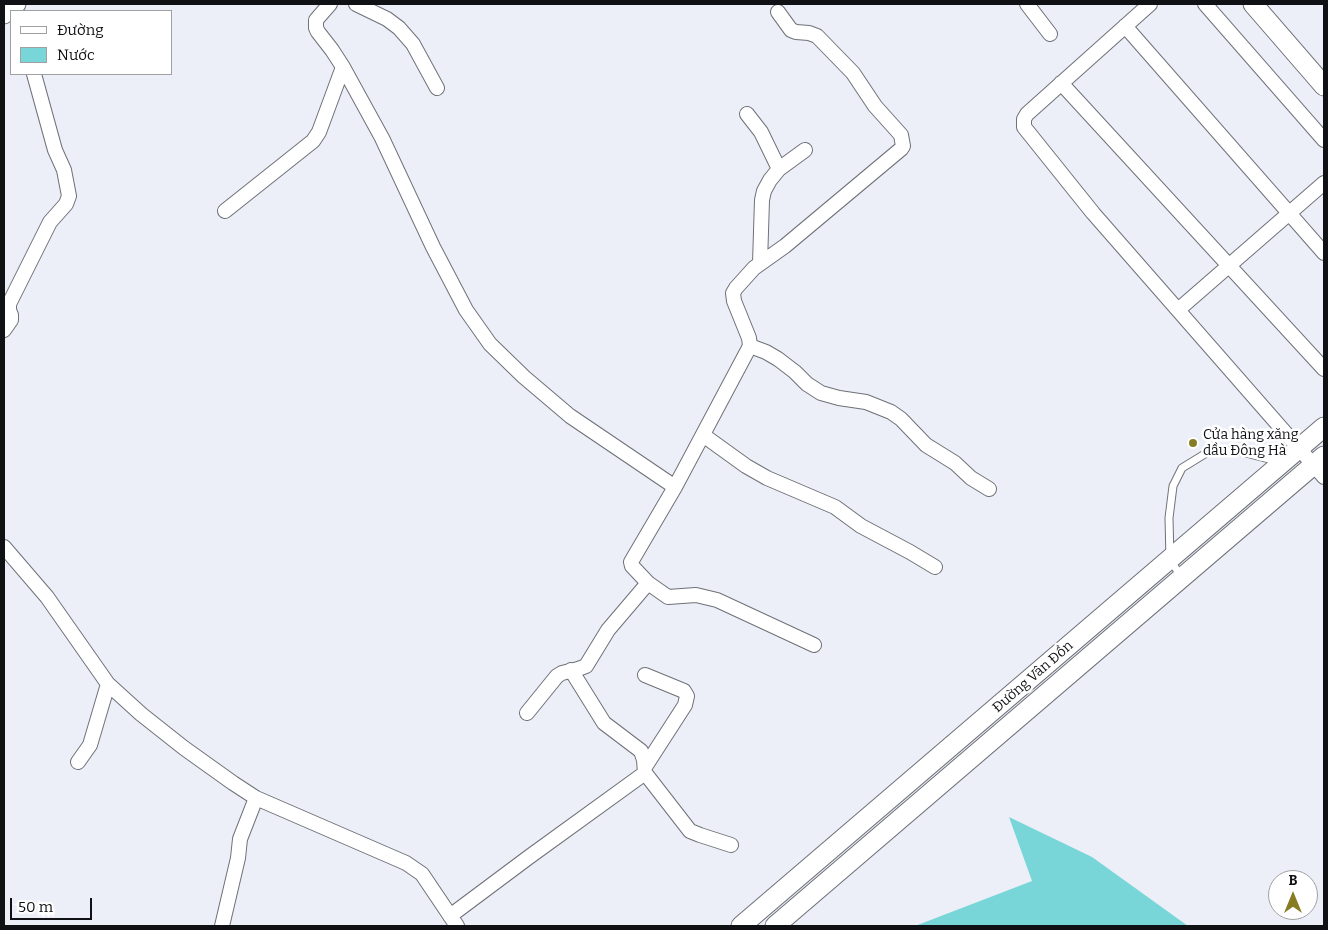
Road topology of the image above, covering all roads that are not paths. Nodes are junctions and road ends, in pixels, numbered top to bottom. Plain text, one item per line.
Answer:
1 (17, 4) edge
2 (330, 4) edge
3 (356, 4) edge
4 (1027, 4) edge
5 (1150, 4) edge
6 (1205, 4) edge
7 (1253, 4) edge
8 (778, 12) dead end
9 (4, 14) edge
10 (1125, 26) junction
11 (1050, 34) dead end
12 (343, 67) junction
13 (34, 75) edge
14 (1061, 83) junction
15 (1324, 86) edge
16 (436, 88) dead end
17 (747, 114) dead end
18 (1324, 140) edge
19 (805, 150) dead end
20 (779, 169) junction
21 (1324, 183) edge
22 (225, 211) dead end
23 (1289, 213) junction
24 (1324, 253) edge
25 (760, 263) junction
26 (1230, 265) junction
27 (6, 307) edge
28 (1178, 310) junction
29 (4, 330) edge
30 (750, 346) junction
31 (1324, 369) edge
32 (1324, 427) edge
33 (703, 435) junction
34 (1300, 448) junction
35 (1284, 462) junction
36 (1321, 466) edge
37 (675, 487) junction
38 (988, 489) dead end
39 (4, 547) edge
40 (1170, 560) junction
41 (935, 567) dead end
42 (1182, 577) junction
43 (648, 582) junction
44 (814, 645) dead end
45 (571, 670) junction
46 (645, 675) dead end
47 (108, 684) junction
48 (527, 713) dead end
49 (78, 762) dead end
50 (645, 770) junction
51 (256, 798) junction
52 (731, 844) dead end
53 (810, 868) junction
54 (824, 884) junction
55 (454, 921) edge
56 (222, 926) edge
57 (741, 926) edge
58 (775, 926) edge

1 - 9 main road
2 - 12 street
3 - 16 street
4 - 11 street
5 - 10 street
6 - 18 street
7 - 15 main road
8 - 25 street
10 - 14 street
10 - 23 street
12 - 22 street
12 - 37 street
13 - 27 street
14 - 26 street
14 - 28 street
17 - 20 street
19 - 20 street
20 - 25 street
21 - 23 street
23 - 24 street
23 - 26 street
25 - 30 street
26 - 28 street
26 - 31 street
27 - 29 street
28 - 34 street
30 - 33 street
30 - 38 street
32 - 34 main road, Đường Vân Đồn
33 - 37 street
33 - 41 street
34 - 35 main road, Đường Vân Đồn
34 - 36 street
35 - 40 main road, Đường Vân Đồn
35 - 40 lane
36 - 42 main road, Đường Vân Đồn
37 - 43 street
39 - 47 street
40 - 42 lane
40 - 53 main road, Đường Vân Đồn
42 - 54 main road, Đường Vân Đồn
43 - 44 street
43 - 45 street
45 - 48 street
45 - 50 street
46 - 50 street
47 - 49 street
47 - 51 street
50 - 52 street
50 - 55 street
51 - 55 street
51 - 56 street
53 - 54 main road
53 - 57 main road, Đường Vân Đồn
54 - 58 main road, Đường Vân Đồn

